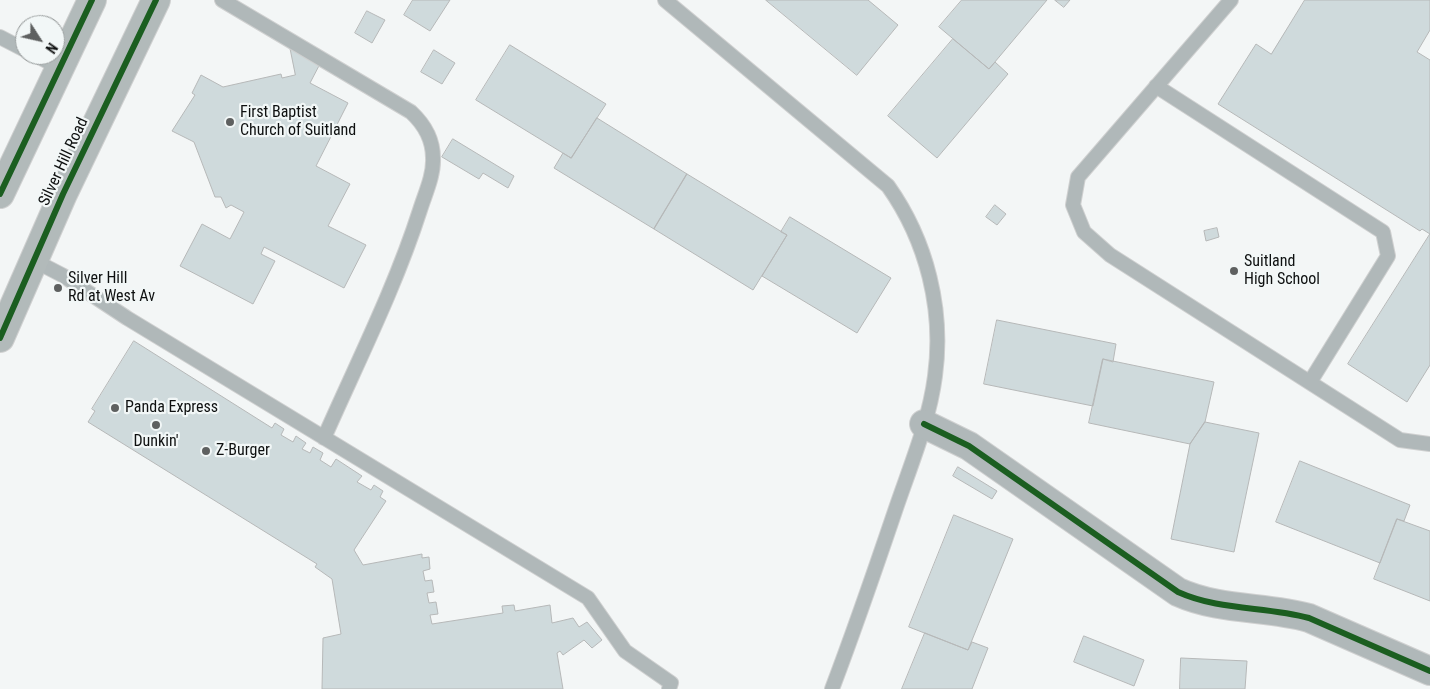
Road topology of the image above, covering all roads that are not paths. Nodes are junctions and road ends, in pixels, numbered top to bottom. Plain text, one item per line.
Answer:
1 (92, 0) edge
2 (156, 0) edge
3 (222, 0) edge
4 (665, 0) edge
5 (1231, 0) edge
6 (0, 37) edge
7 (15, 45) edge
8 (54, 65) edge
9 (60, 68) junction
10 (1156, 86) junction
11 (0, 194) edge
12 (33, 260) junction
13 (0, 338) edge
14 (1310, 382) junction
15 (924, 424) junction
16 (324, 438) junction
17 (1430, 444) edge
18 (1430, 671) edge
19 (669, 689) edge
20 (832, 689) edge

1 - 9 main road
2 - 12 main road, Silver Hill Road
3 - 16 lane
4 - 15 lane
5 - 10 lane
6 - 7 lane
8 - 9 lane
9 - 11 main road
10 - 14 lane
10 - 14 lane
12 - 13 main road, Silver Hill Road
12 - 16 lane
14 - 17 lane
15 - 18 street
15 - 20 lane
16 - 19 lane

